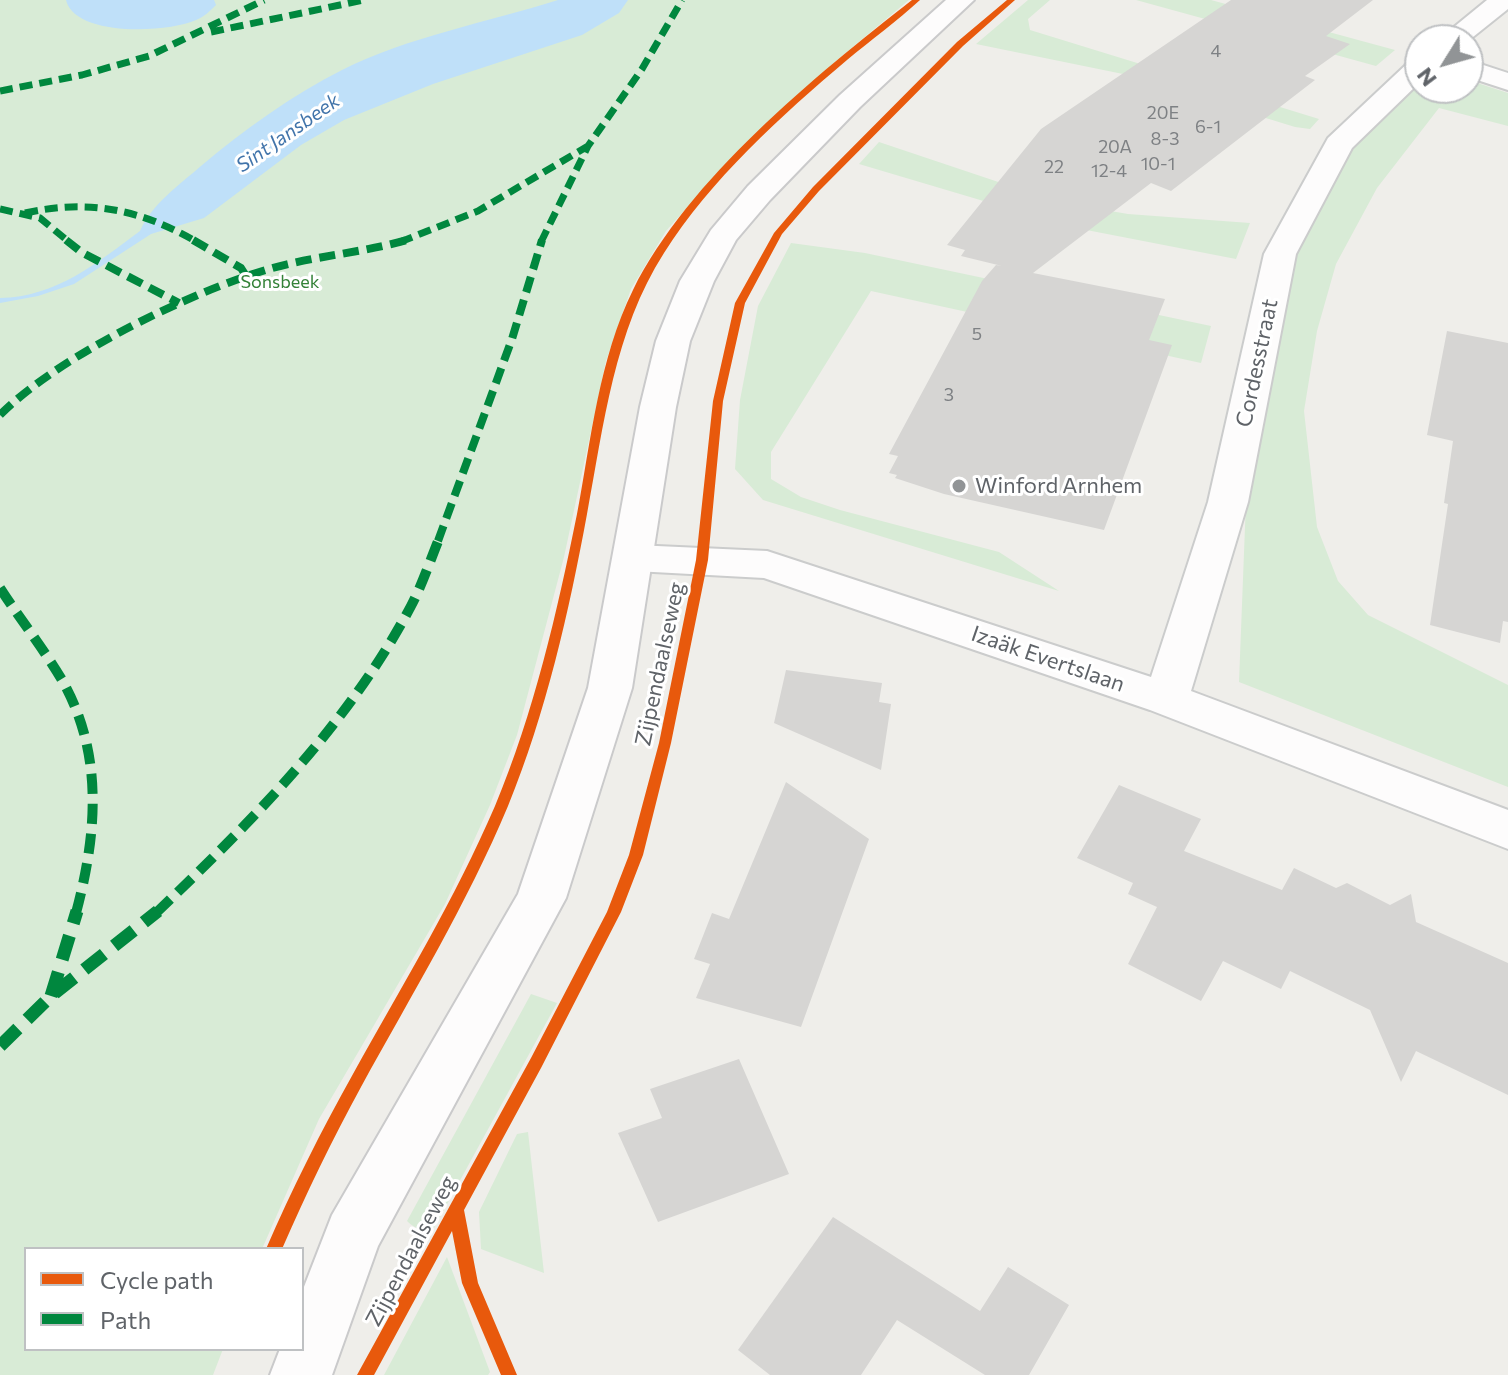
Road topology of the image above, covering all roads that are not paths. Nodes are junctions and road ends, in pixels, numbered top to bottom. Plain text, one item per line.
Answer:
1 (961, 0) edge
2 (1503, 0) edge
3 (1472, 24) edge
4 (1484, 74) edge
5 (1404, 82) edge
6 (1508, 82) edge
7 (635, 558) junction
8 (1166, 699) junction
9 (1508, 830) edge
10 (301, 1375) edge

1 - 7 street, Zijpendaalseweg
2 - 3 street
4 - 6 street
5 - 8 street, Cordesstraat
7 - 8 street, Izaäk Evertslaan
7 - 10 street, Zijpendaalseweg
8 - 9 street, Izaäk Evertslaan

